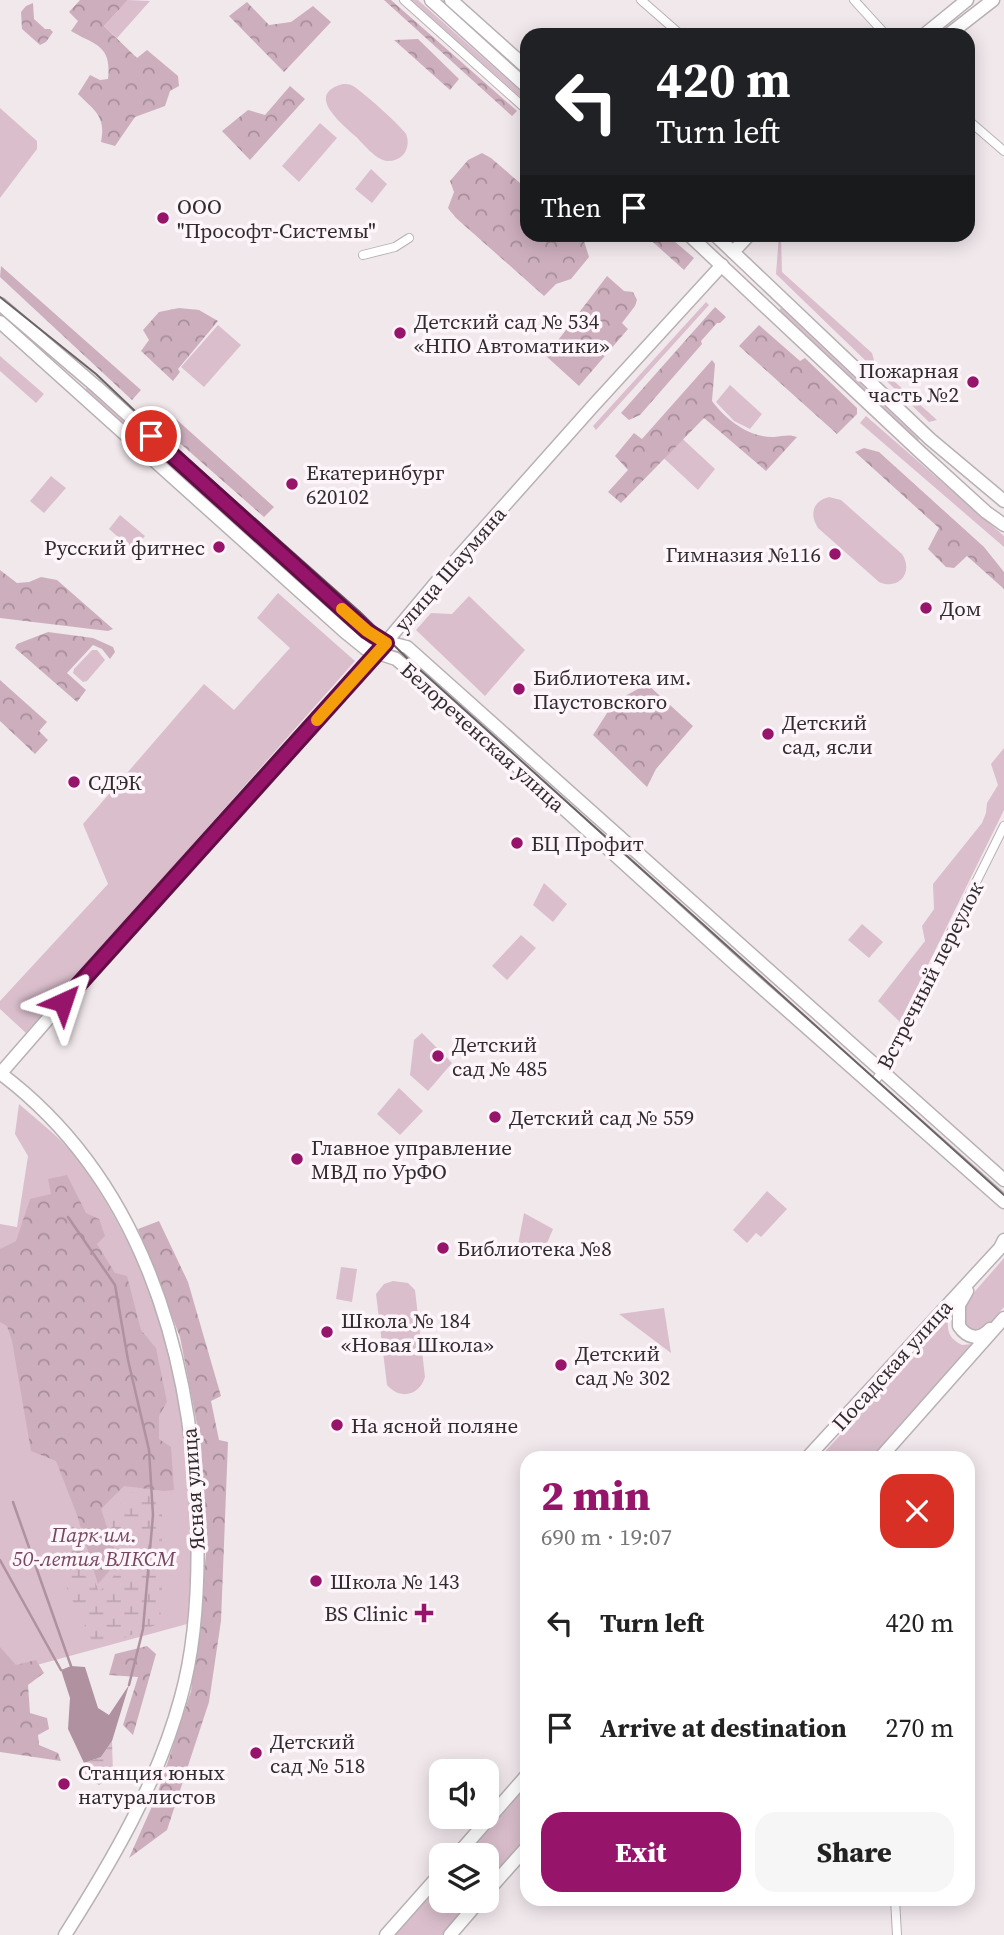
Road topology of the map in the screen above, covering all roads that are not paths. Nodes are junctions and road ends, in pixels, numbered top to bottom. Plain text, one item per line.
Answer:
1 (404, 0) edge
2 (431, 0) edge
3 (451, 0) edge
4 (641, 0) edge
5 (854, 0) edge
6 (993, 0) edge
7 (963, 1) edge
8 (673, 28) edge
9 (880, 28) edge
10 (933, 28) edge
11 (957, 28) edge
12 (520, 62) edge
13 (520, 81) edge
14 (520, 104) edge
15 (975, 126) edge
16 (1004, 151) edge
17 (409, 238) dead end
18 (697, 242) edge
19 (722, 242) edge
20 (742, 242) edge
21 (733, 252) junction
22 (363, 255) dead end
23 (722, 265) junction
24 (0, 304) edge
25 (0, 322) edge
26 (1004, 500) edge
27 (1004, 524) edge
28 (381, 648) junction
29 (1004, 826) edge
30 (883, 1072) junction
31 (0, 1074) edge
32 (872, 1085) junction
33 (1004, 1180) edge
34 (1004, 1202) edge
35 (1003, 1245) edge
36 (977, 1272) junction
37 (1004, 1316) edge
38 (813, 1451) edge
39 (886, 1451) edge
40 (520, 1783) edge
41 (468, 1843) edge
42 (520, 1855) edge
43 (499, 1878) edge
44 (429, 1887) edge
45 (895, 1906) edge
46 (469, 1913) edge
47 (65, 1935) edge
48 (386, 1935) edge
49 (450, 1935) edge
50 (897, 1935) edge

1 - 14 street
2 - 13 street
3 - 12 street
4 - 8 street
5 - 9 street
6 - 11 street
7 - 10 street
15 - 16 street
17 - 22 street
18 - 23 street
19 - 21 street
20 - 21 street, улица Шаумяна
21 - 23 street, улица Шаумяна
21 - 26 street
23 - 27 street
23 - 28 street, улица Шаумяна
24 - 28 street
25 - 28 street, Белореченская улица
28 - 30 street, Белореченская улица
28 - 31 street, улица Шаумяна
28 - 32 street, Белореченская улица
29 - 30 street, Встречный переулок
30 - 32 street, Встречный переулок
30 - 33 street, Белореченская улица
31 - 47 street, Ясная улица
32 - 34 street, Белореченская улица
35 - 36 street, Посадская улица
36 - 37 street, Посадская улица
36 - 38 street, Посадская улица
37 - 39 street, Посадская улица
40 - 41 street
42 - 43 street
44 - 48 street
45 - 50 street
46 - 49 street

